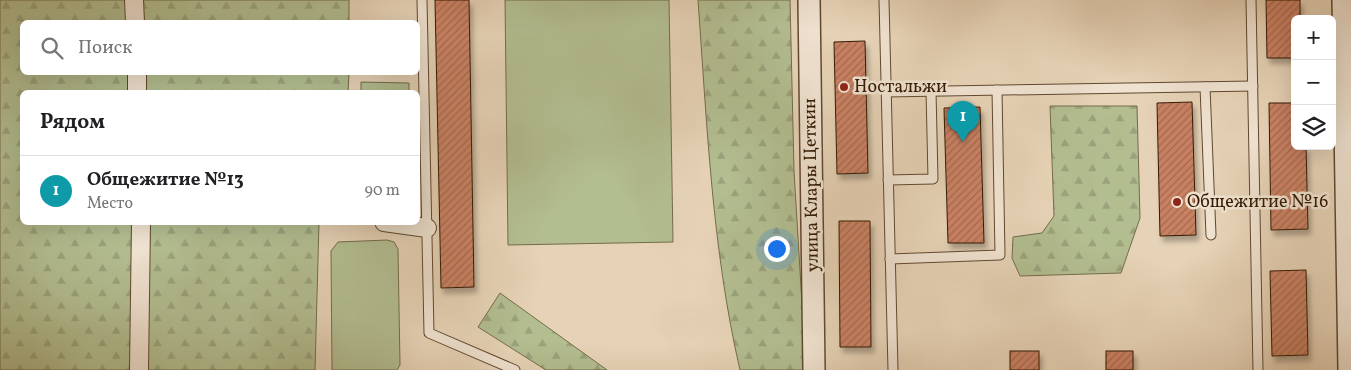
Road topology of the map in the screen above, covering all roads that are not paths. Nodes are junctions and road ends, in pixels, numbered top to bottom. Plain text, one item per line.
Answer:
1 (134, 0) edge
2 (422, 0) edge
3 (809, 0) edge
4 (884, 0) edge
5 (1251, 0) edge
6 (1343, 0) edge
7 (135, 20) edge
8 (137, 75) edge
9 (1253, 86) junction
10 (1204, 87) junction
11 (137, 90) edge
12 (997, 90) junction
13 (932, 91) junction
14 (886, 92) junction
15 (1348, 114) edge
16 (888, 180) junction
17 (141, 225) edge
18 (406, 225) edge
19 (427, 228) junction
20 (1211, 235) dead end
21 (890, 259) junction
22 (139, 370) edge
23 (515, 370) edge
24 (814, 370) edge
25 (893, 370) edge
26 (1258, 370) edge
27 (1349, 370) edge

1 - 7 street
2 - 19 lane
3 - 24 street, улица Клары Цеткин
4 - 14 lane
5 - 9 lane
6 - 15 street
8 - 11 street
9 - 10 lane
9 - 26 lane
10 - 12 lane
10 - 20 lane
12 - 13 lane
12 - 21 lane
13 - 14 lane
13 - 16 lane
14 - 16 lane
15 - 27 street
16 - 21 lane
17 - 22 street
18 - 19 street
19 - 23 lane
21 - 25 lane

